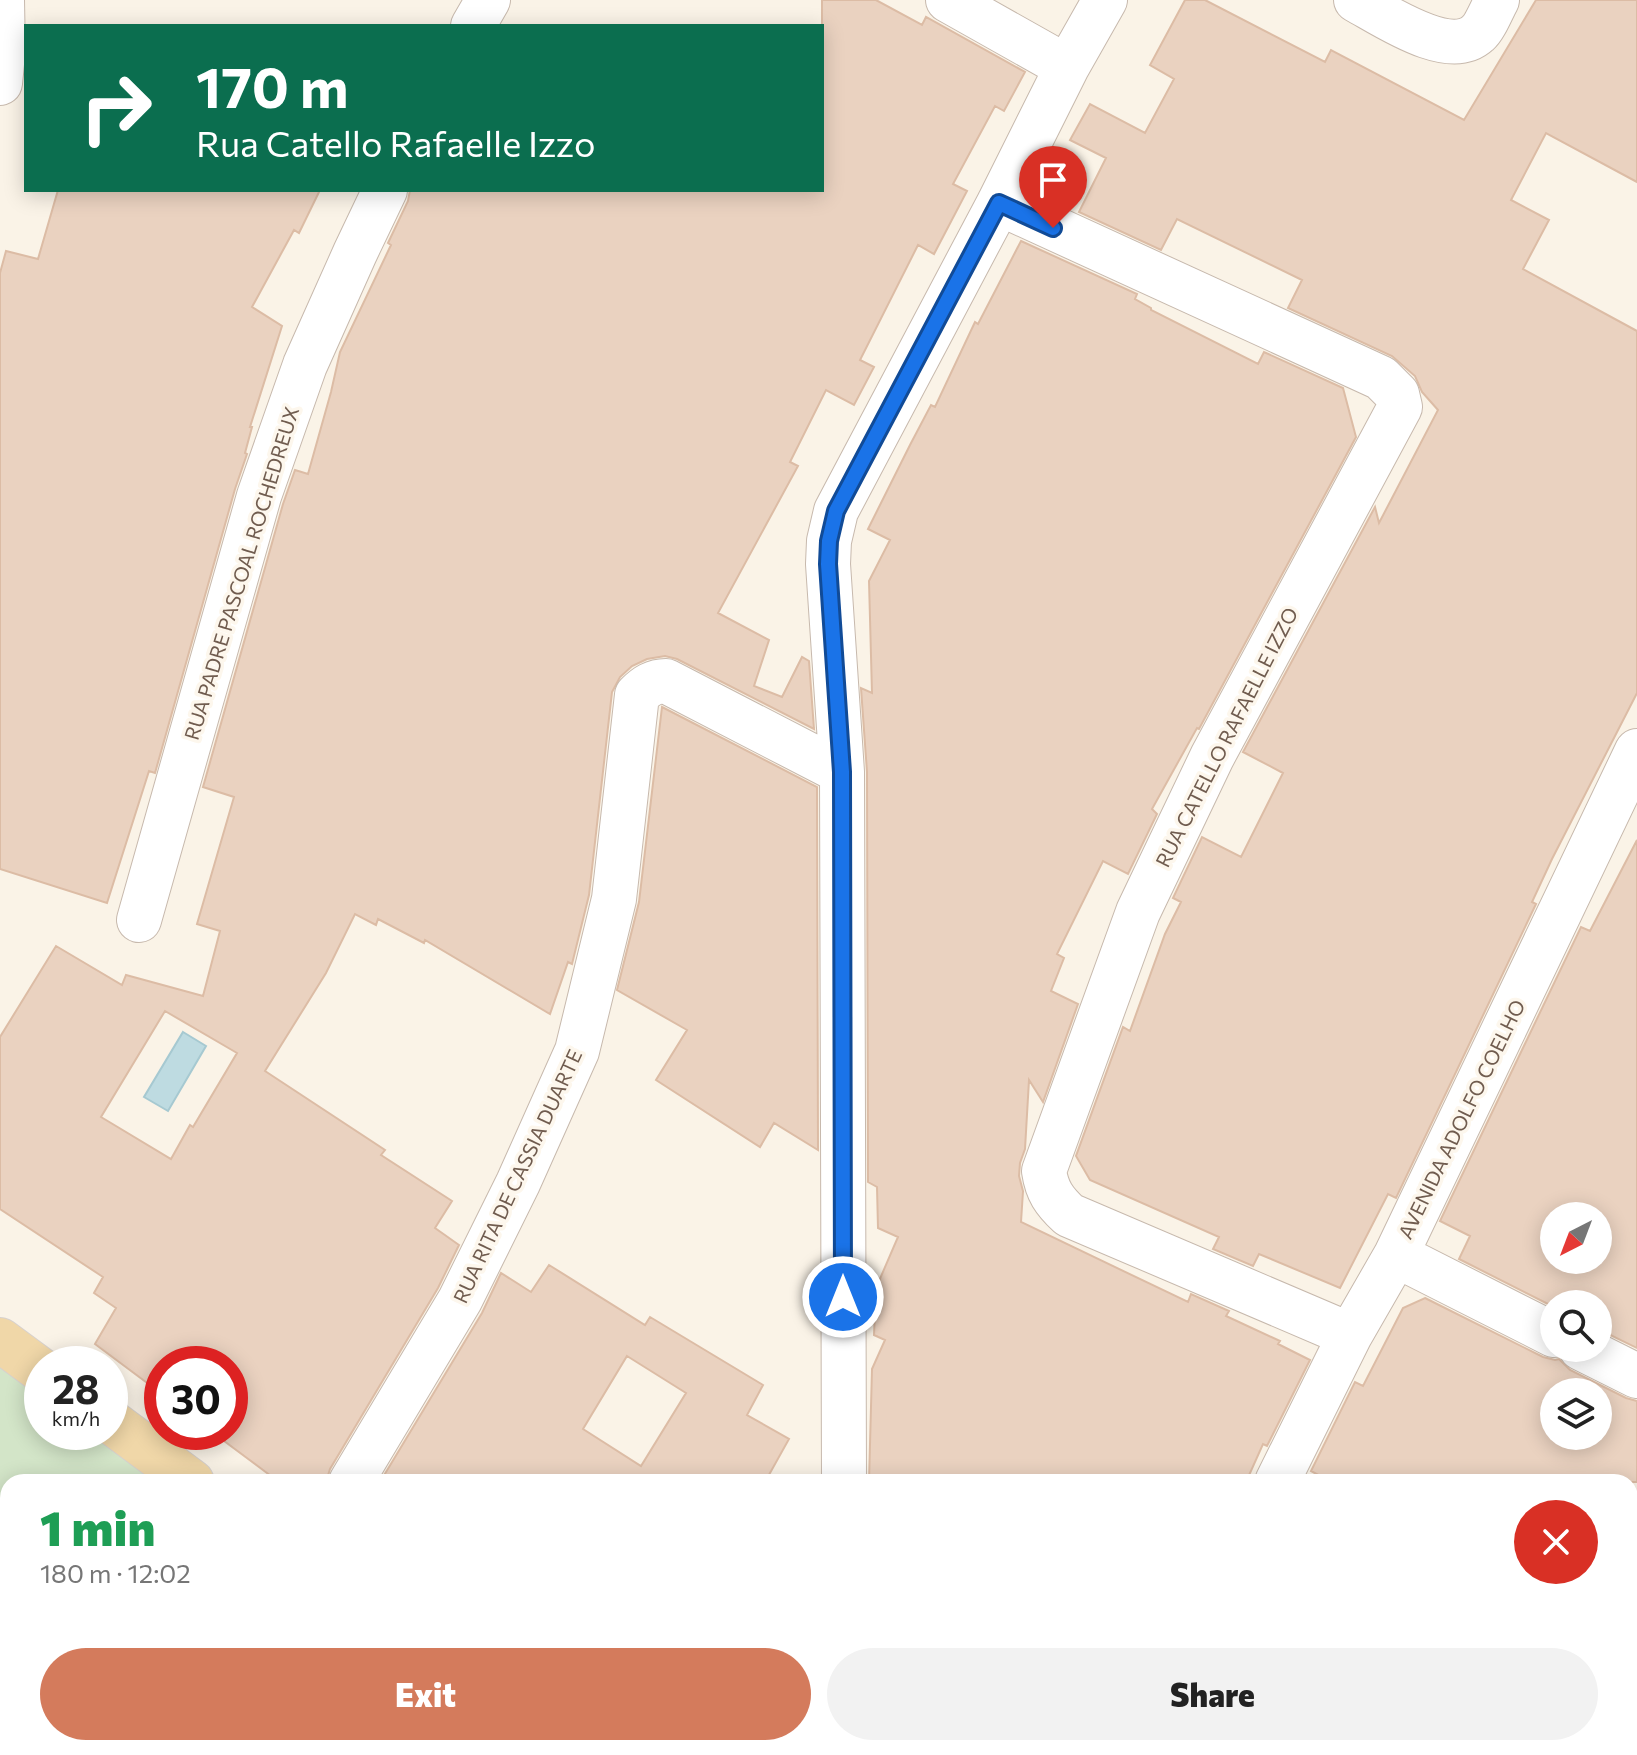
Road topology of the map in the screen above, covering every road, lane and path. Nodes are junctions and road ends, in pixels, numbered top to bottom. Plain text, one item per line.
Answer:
1 (2, 0) edge
2 (488, 0) edge
3 (948, 0) edge
4 (1105, 0) edge
5 (1356, 0) edge
6 (1497, 0) edge
7 (474, 24) edge
8 (1067, 67) junction
9 (0, 83) edge
10 (384, 192) edge
11 (999, 203) junction
12 (1637, 751) edge
13 (842, 772) junction
14 (139, 920) dead end
15 (1396, 1255) junction
16 (1540, 1328) edge
17 (1350, 1335) junction
18 (0, 1340) edge
19 (24, 1358) edge
20 (1609, 1362) edge
21 (1637, 1376) edge
22 (128, 1434) edge
23 (181, 1474) edge
24 (356, 1474) edge
25 (844, 1474) edge
26 (1281, 1474) edge

1 - 9 street
2 - 7 street
3 - 8 street
4 - 8 street
5 - 6 street
8 - 11 street
10 - 14 street, RUA PADRE PASCOAL ROCHEDREUX
11 - 13 street
11 - 17 street, RUA CATELLO RAFAELLE IZZO
12 - 15 street, AVENIDA ADOLFO COELHO
13 - 24 street, RUA RITA DE CASSIA DUARTE
13 - 25 street
15 - 16 street
15 - 17 street, AVENIDA ADOLFO COELHO
17 - 26 street, AVENIDA ADOLFO COELHO
18 - 19 main road
20 - 21 street
22 - 23 main road

